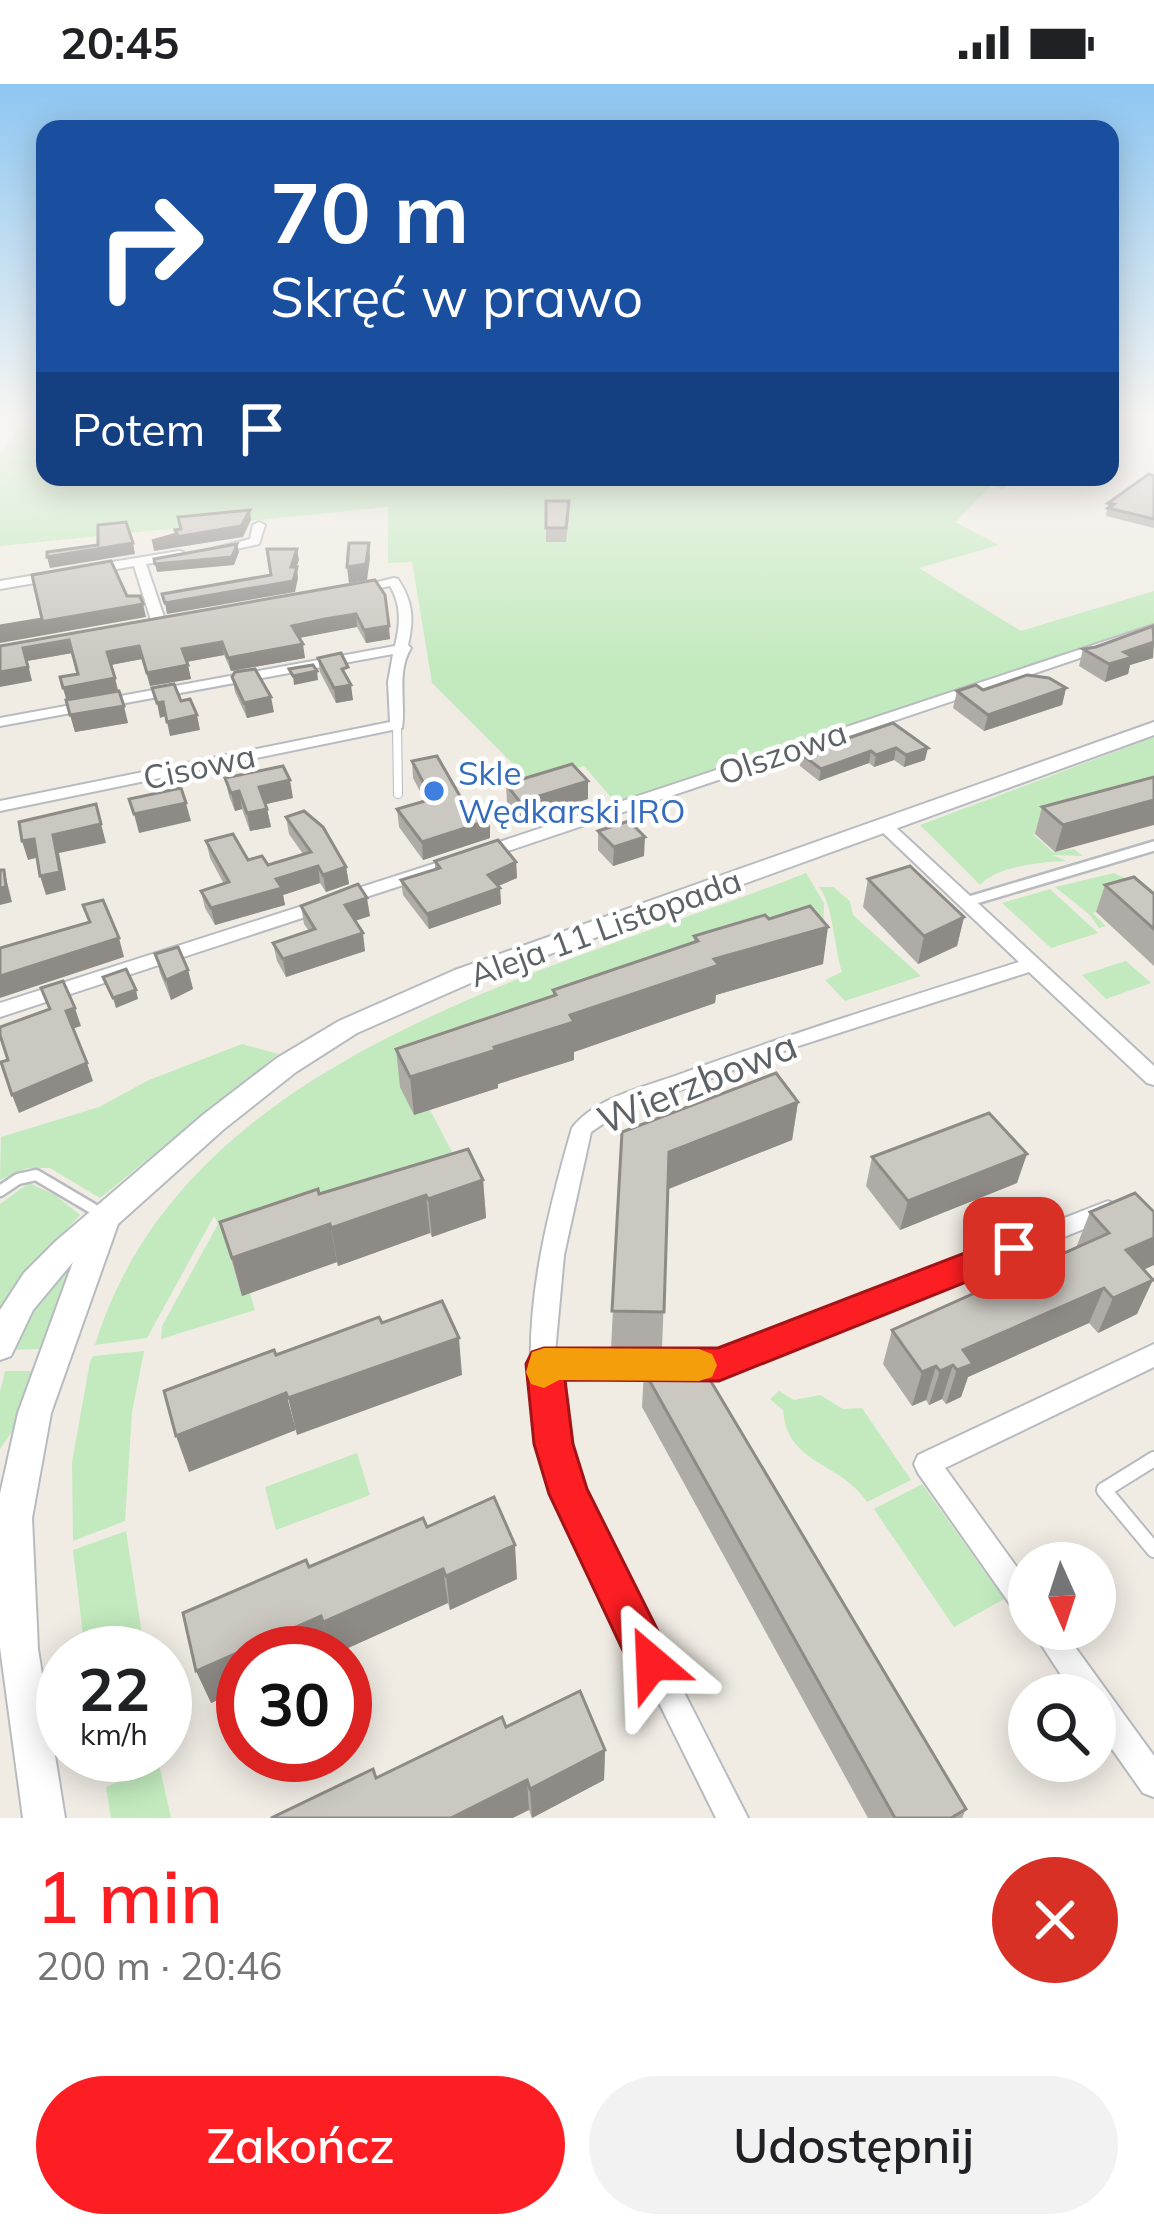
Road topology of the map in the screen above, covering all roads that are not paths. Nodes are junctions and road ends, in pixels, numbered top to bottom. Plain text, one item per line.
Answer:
1 (260, 525) dead end
2 (139, 562) junction
3 (0, 584) edge
4 (347, 590) edge
5 (182, 619) edge
6 (159, 623) junction
7 (136, 627) edge
8 (1154, 628) edge
9 (404, 648) junction
10 (0, 722) edge
11 (397, 725) junction
12 (1154, 728) edge
13 (398, 794) dead end
14 (0, 806) edge
15 (884, 825) junction
16 (1154, 846) edge
17 (966, 902) junction
18 (1033, 964) junction
19 (0, 1010) edge
20 (1154, 1078) edge
21 (0, 1192) edge
22 (1132, 1204) edge
23 (106, 1217) junction
24 (0, 1346) edge
25 (1154, 1355) edge
26 (544, 1364) junction
27 (29, 1430) junction
28 (1154, 1459) edge
29 (0, 1467) edge
30 (7, 1527) edge
31 (1154, 1550) edge
32 (1008, 1578) edge
33 (1116, 1729) edge
34 (1154, 1783) edge
35 (44, 1818) edge
36 (732, 1818) edge

1 - 2 street
2 - 3 street
2 - 6 street
4 - 9 street
5 - 6 street
6 - 7 street
8 - 19 street, Olszowa
9 - 10 street
9 - 11 street
11 - 13 lane
11 - 14 street, Cisowa
12 - 15 street, Aleja 11 Listopada
15 - 17 street
15 - 23 street, Aleja 11 Listopada
16 - 17 lane
17 - 18 street
18 - 20 street
18 - 26 street, Wierzbowa
21 - 23 lane
22 - 26 street
23 - 24 street, Aleja 11 Listopada
23 - 27 street, Aleja 11 Listopada
25 - 32 street
26 - 36 street, Wierzbowa
27 - 29 street, Aleja 11 Listopada
27 - 30 street, Aleja 11 Listopada
28 - 31 lane
30 - 35 street, Aleja 11 Listopada
33 - 34 street

